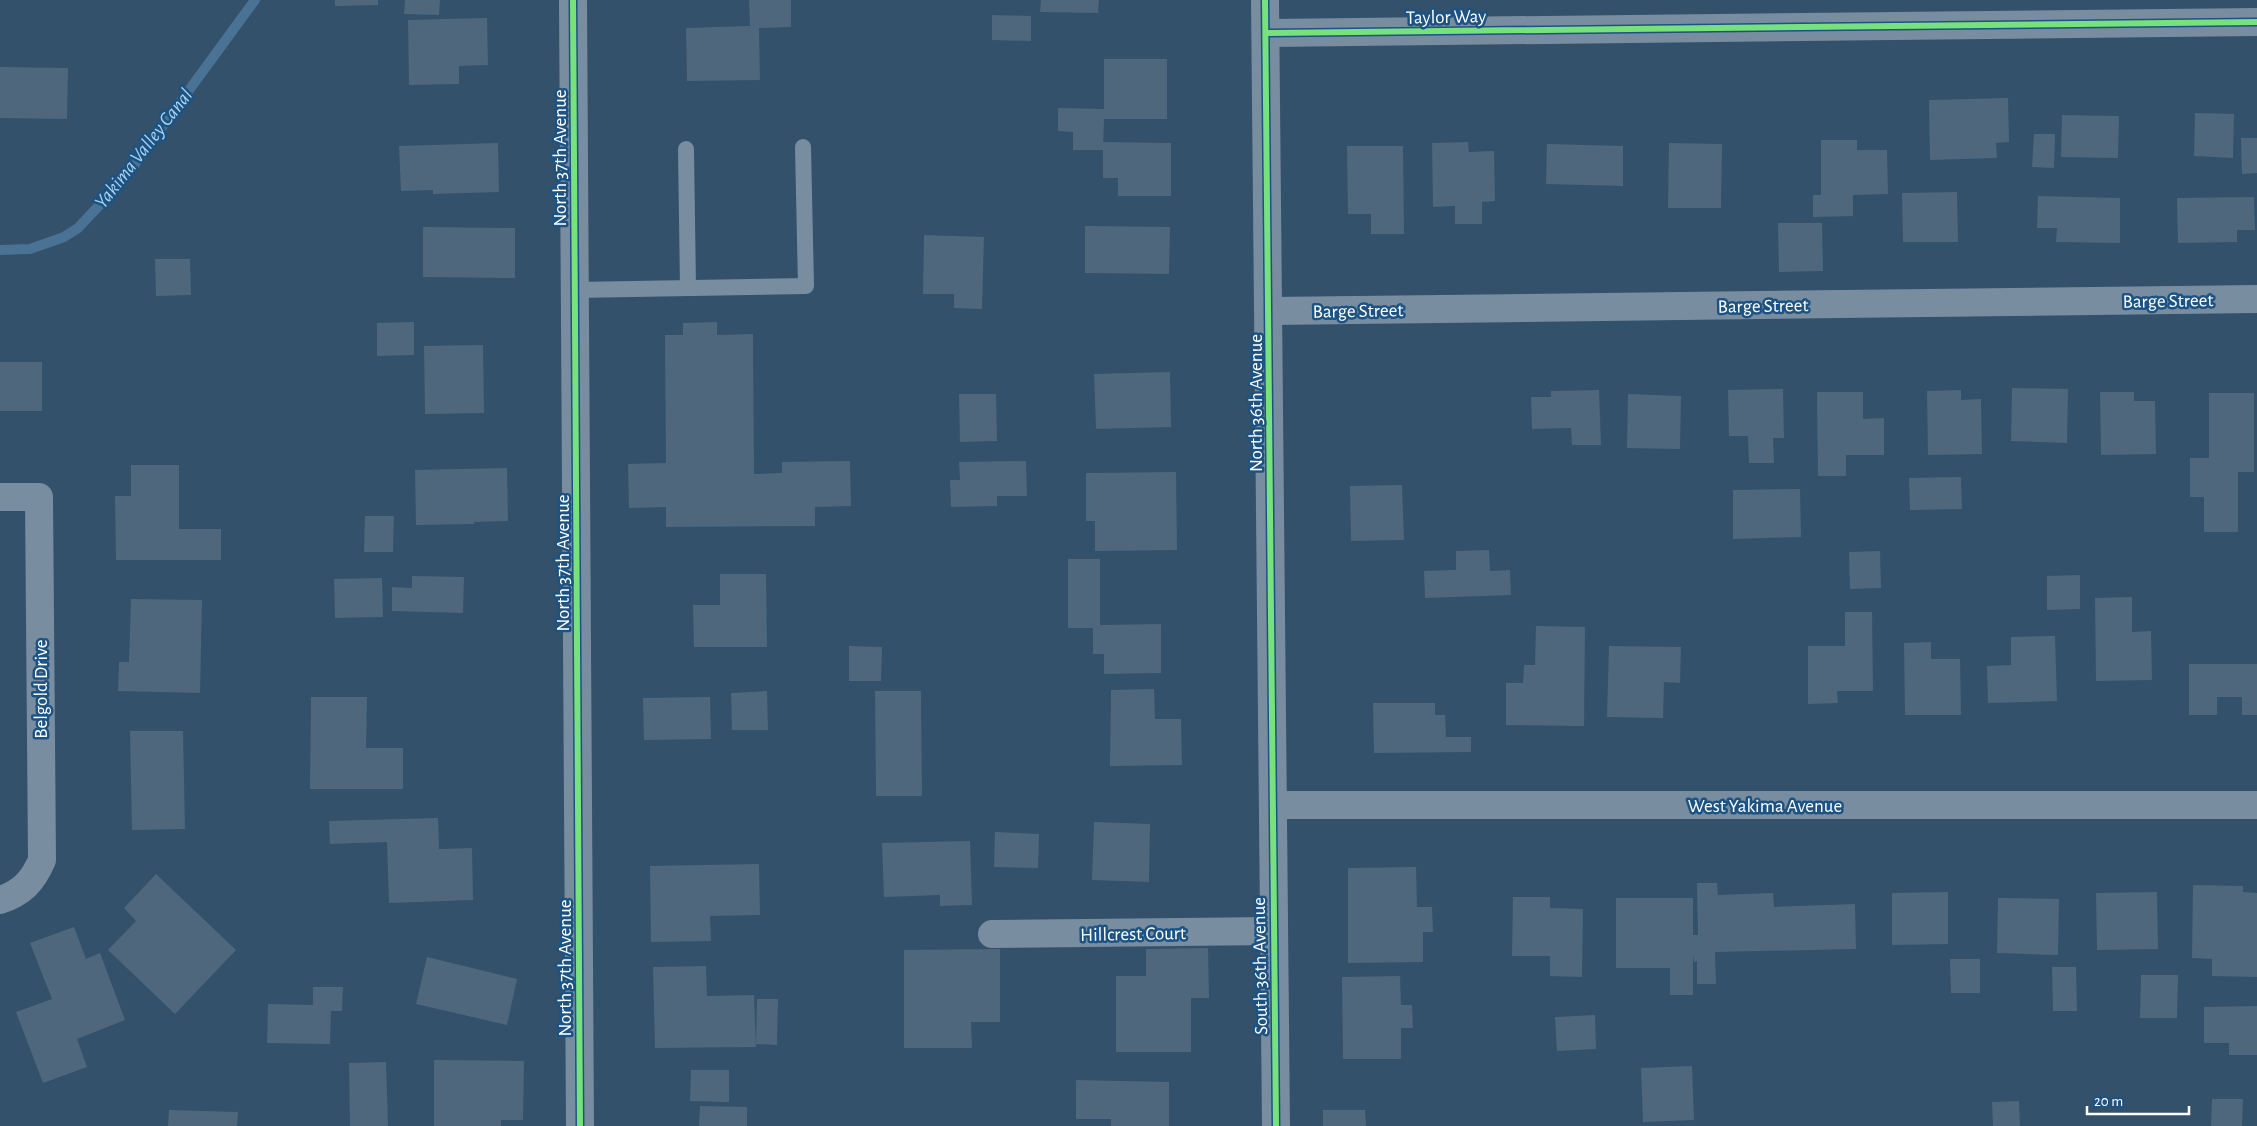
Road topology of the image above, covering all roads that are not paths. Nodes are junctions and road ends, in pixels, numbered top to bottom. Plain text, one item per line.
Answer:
1 (573, 0) edge
2 (1265, 0) edge
3 (2257, 22) edge
4 (1266, 33) junction
5 (802, 147) dead end
6 (686, 149) dead end
7 (688, 288) junction
8 (575, 290) junction
9 (2257, 299) edge
10 (1270, 312) junction
11 (0, 497) edge
12 (1274, 805) junction
13 (2257, 805) edge
14 (0, 900) edge
15 (1274, 931) junction
16 (992, 934) dead end
17 (580, 1126) edge
18 (1276, 1126) edge

1 - 8 street, North 37th Avenue
2 - 4 street, North 36th Avenue
3 - 4 street, Taylor Way
4 - 10 street, North 36th Avenue
5 - 7 lane
6 - 7 lane
7 - 8 lane
8 - 17 street, North 37th Avenue
9 - 10 street, Barge Street
10 - 12 street, North 36th Avenue
11 - 14 street, Belgold Drive
12 - 13 street, West Yakima Avenue
12 - 15 street, South 36th Avenue
15 - 16 street, Hillcrest Court
15 - 18 street, South 36th Avenue

